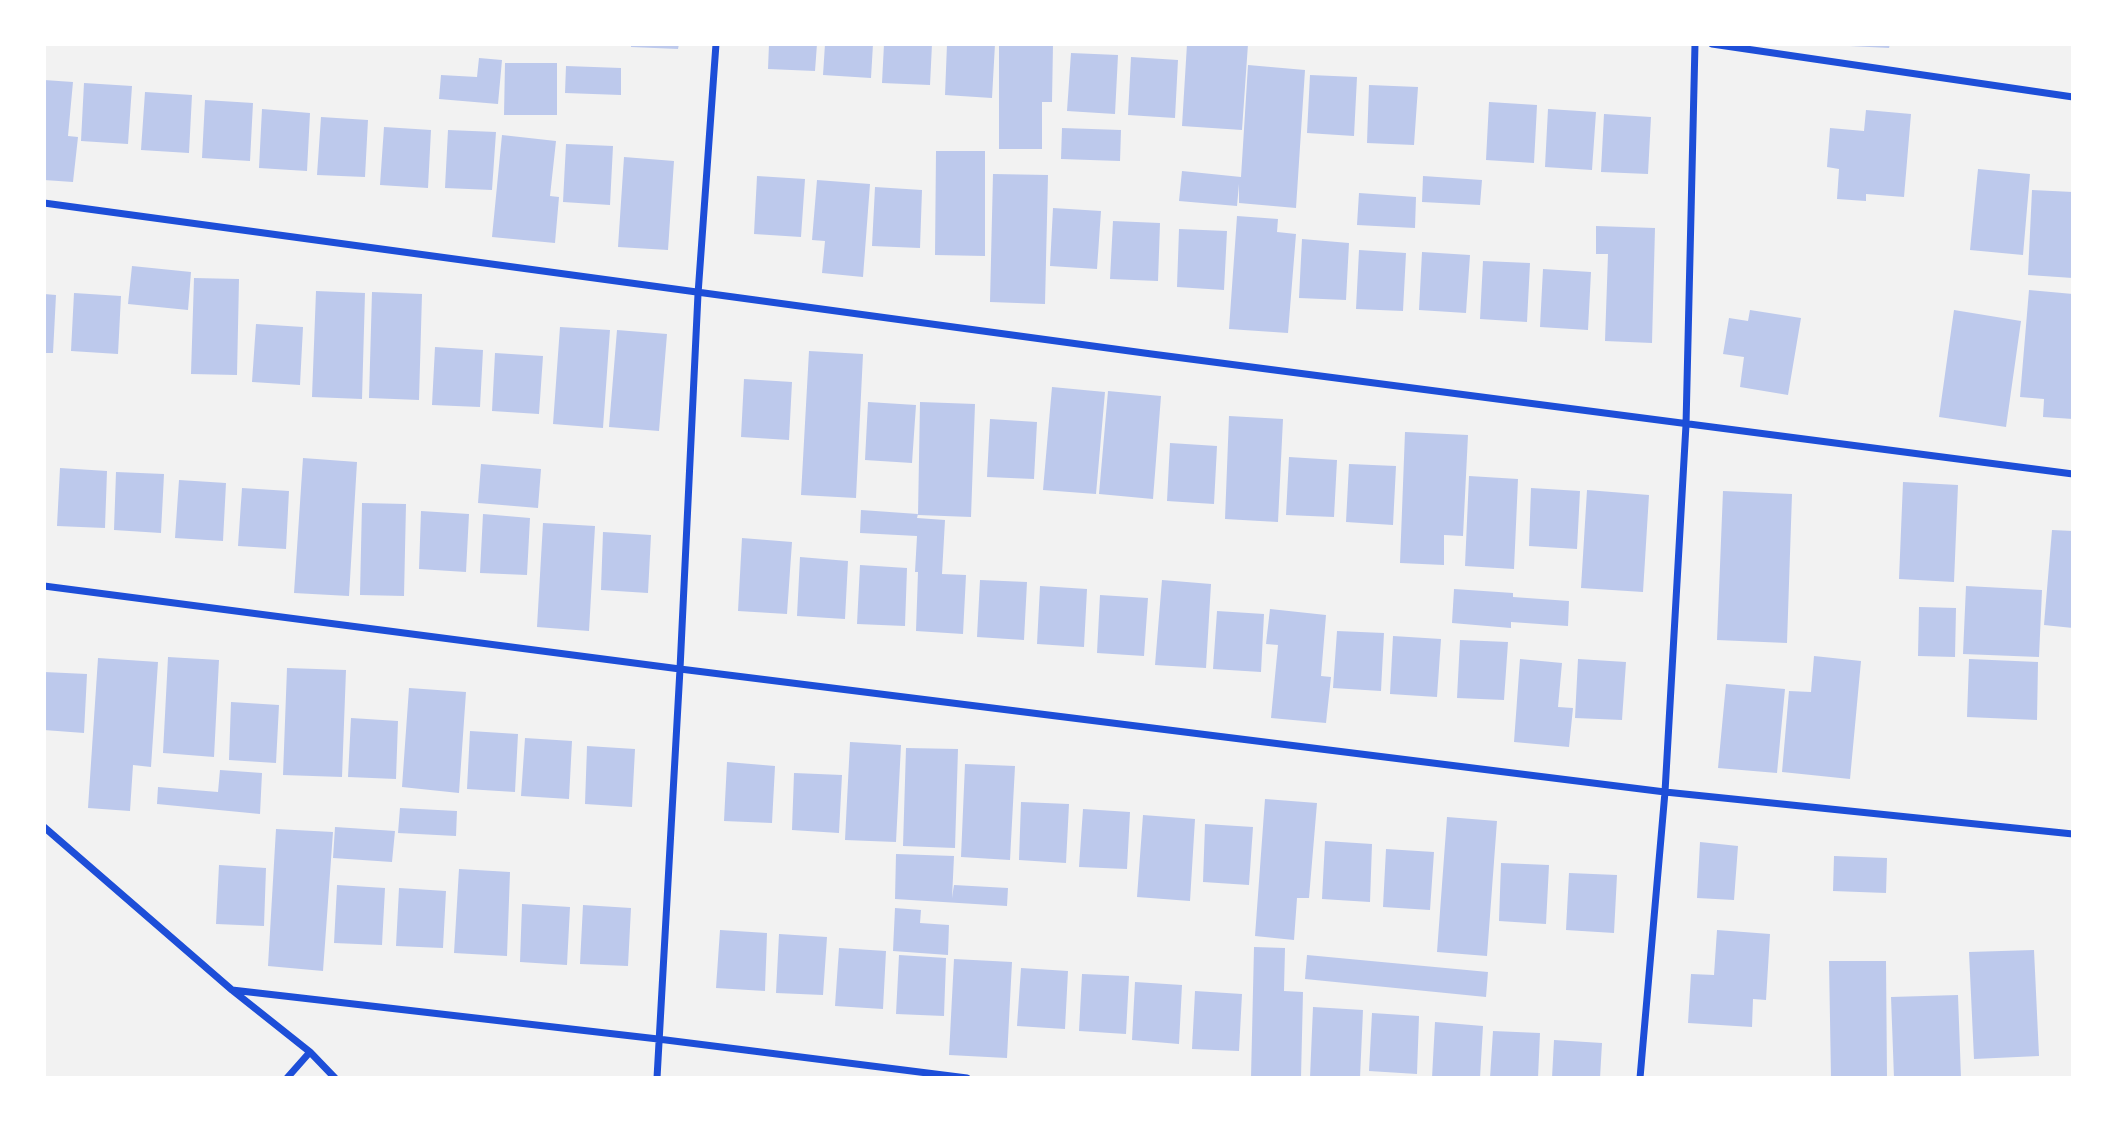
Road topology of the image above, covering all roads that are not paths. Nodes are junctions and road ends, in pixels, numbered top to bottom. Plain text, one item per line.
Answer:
1 (716, 44) edge
2 (1695, 44) edge
3 (1712, 44) edge
4 (2073, 97) edge
5 (44, 203) edge
6 (698, 294) junction
7 (1686, 425) junction
8 (2073, 474) edge
9 (44, 586) edge
10 (680, 669) junction
11 (1665, 792) junction
12 (44, 827) edge
13 (2073, 834) edge
14 (232, 990) junction
15 (657, 1039) junction
16 (310, 1052) junction
17 (287, 1078) edge
18 (335, 1078) edge
19 (657, 1078) edge
20 (967, 1078) edge
21 (1640, 1078) edge

1 - 6 street
2 - 7 street
3 - 4 street
5 - 6 street
6 - 7 street
6 - 10 street
7 - 8 street
7 - 11 street
9 - 10 street
10 - 11 street
10 - 15 street
11 - 13 street
11 - 21 street
12 - 14 street
14 - 15 street
14 - 16 street
15 - 19 street
15 - 20 street
16 - 17 street
16 - 18 street

